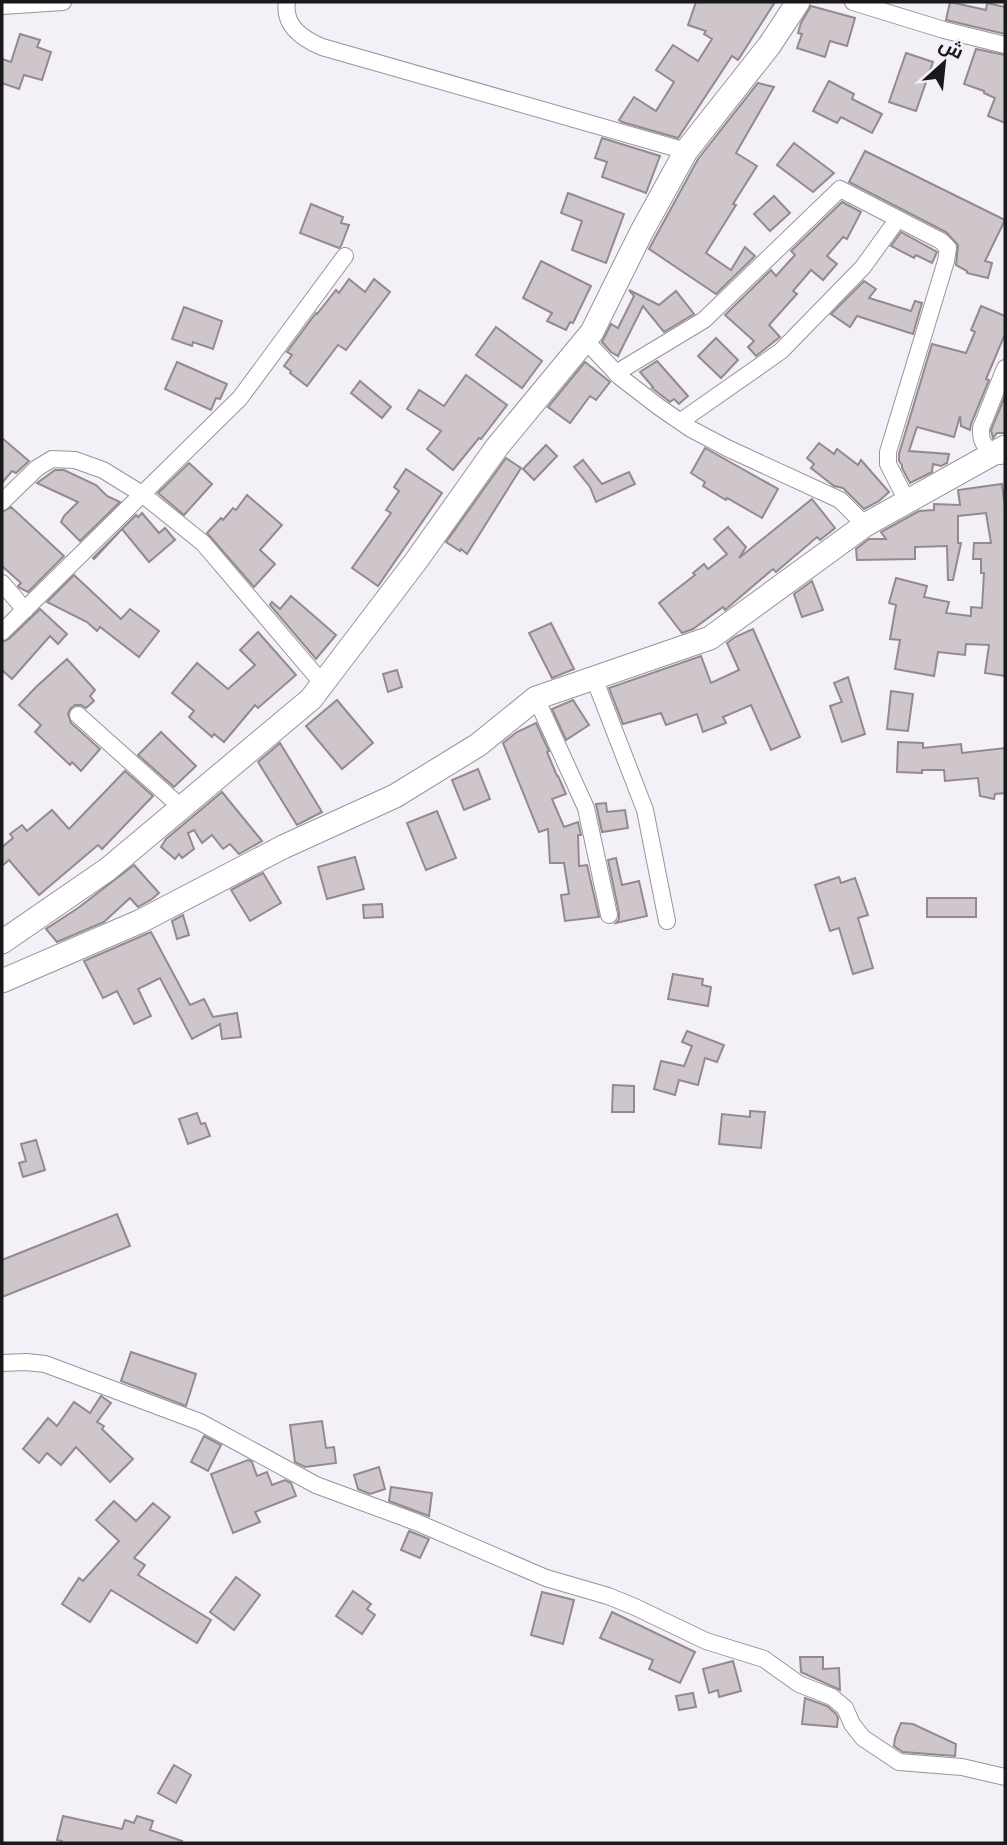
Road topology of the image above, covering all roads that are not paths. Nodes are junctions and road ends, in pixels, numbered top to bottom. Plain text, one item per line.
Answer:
1 (63, 2) edge
2 (287, 2) edge
3 (799, 2) edge
4 (853, 2) edge
5 (2, 6) edge
6 (1005, 45) edge
7 (686, 151) junction
8 (897, 220) junction
9 (345, 256) dead end
10 (585, 340) junction
11 (1005, 368) edge
12 (616, 373) junction
13 (681, 421) junction
14 (1001, 452) edge
15 (142, 494) junction
16 (907, 501) junction
17 (2, 502) edge
18 (865, 525) junction
19 (2, 583) edge
20 (25, 610) junction
21 (2, 632) edge
22 (594, 678) junction
23 (323, 684) junction
24 (536, 698) junction
25 (78, 715) dead end
26 (182, 808) junction
27 (609, 915) dead end
28 (667, 921) dead end
29 (2, 942) edge
30 (2, 981) edge
31 (2, 1363) edge
32 (1005, 1777) edge

1 - 5 street
2 - 7 street
3 - 7 street
4 - 6 street
7 - 10 street
8 - 12 street
8 - 13 street
8 - 16 street
9 - 15 street
10 - 12 street
10 - 23 street
11 - 14 street
12 - 13 street
13 - 18 street
14 - 16 street
15 - 17 street
15 - 20 street
15 - 23 street
16 - 18 street
18 - 22 street
19 - 20 street
20 - 21 street
22 - 24 street
22 - 28 street
23 - 26 street
24 - 27 street
24 - 30 street
25 - 26 street
26 - 29 street
31 - 32 street

